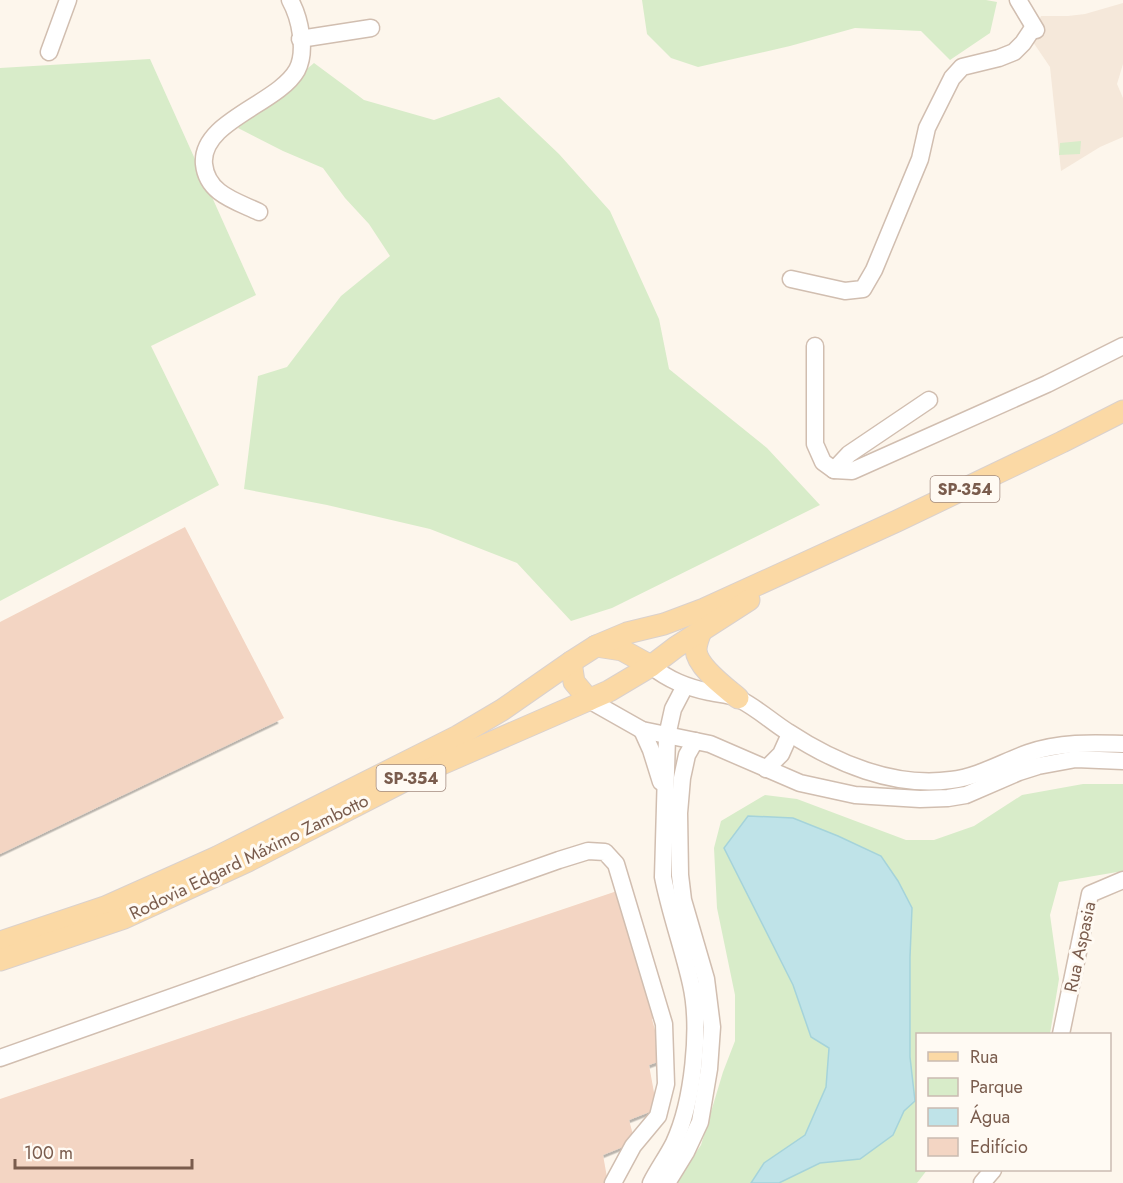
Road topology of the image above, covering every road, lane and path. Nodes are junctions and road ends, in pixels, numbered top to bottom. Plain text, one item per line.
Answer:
1 (68, 0) edge
2 (290, 0) edge
3 (1018, 0) edge
4 (371, 28) dead end
5 (300, 39) junction
6 (49, 52) dead end
7 (259, 212) dead end
8 (790, 279) dead end
9 (815, 346) dead end
10 (1123, 346) edge
11 (929, 400) dead end
12 (1123, 411) edge
13 (834, 470) junction
14 (805, 564) junction
15 (701, 631) junction
16 (596, 646) junction
17 (571, 662) junction
18 (651, 666) junction
19 (685, 686) junction
20 (738, 698) junction
21 (589, 700) junction
22 (642, 730) junction
23 (790, 734) junction
24 (667, 736) junction
25 (695, 741) junction
26 (1123, 744) edge
27 (1123, 761) edge
28 (766, 769) junction
29 (665, 798) junction
30 (1123, 880) edge
31 (0, 942) edge
32 (0, 960) edge
33 (1061, 1033) edge
34 (0, 1058) edge
35 (992, 1171) edge
36 (613, 1183) edge
37 (651, 1183) edge
38 (667, 1183) edge
39 (982, 1183) edge

1 - 6 street
2 - 5 street
3 - 8 street
4 - 5 street
5 - 7 street
9 - 13 street
10 - 13 street
11 - 13 street
12 - 14 main road, Rodovia Edgard Máximo Zambotto / SP-354
14 - 15 main road, Rodovia Edgard Máximo Zambotto / SP-354
14 - 16 main road, Rodovia Edgard Máximo Zambotto / SP-354
15 - 18 main road, Rodovia Edgard Máximo Zambotto / SP-354
15 - 20 main road
16 - 17 main road, Rodovia Edgard Máximo Zambotto / SP-354
16 - 18 main road
17 - 21 main road
17 - 31 main road, Rodovia Edgard Máximo Zambotto / SP-354
18 - 19 street
18 - 21 main road, Rodovia Edgard Máximo Zambotto / SP-354
19 - 20 street
19 - 24 street
20 - 23 street
21 - 22 street
21 - 32 main road, Rodovia Edgard Máximo Zambotto / SP-354
22 - 24 street
22 - 29 street
23 - 26 street
23 - 28 street
24 - 25 street
24 - 29 street
25 - 28 street
25 - 38 street
27 - 28 street
29 - 37 street
30 - 33 street, Rua Aspasia
34 - 36 street
35 - 39 street

